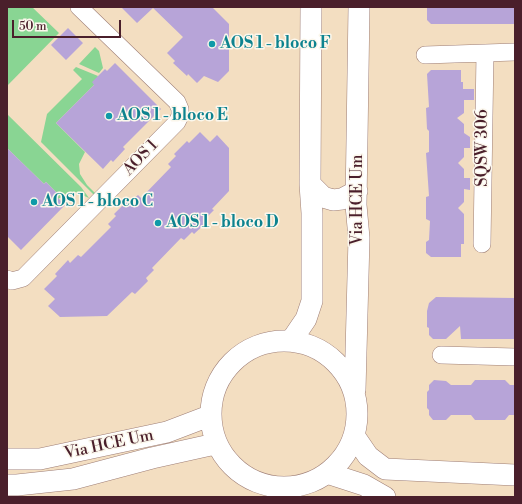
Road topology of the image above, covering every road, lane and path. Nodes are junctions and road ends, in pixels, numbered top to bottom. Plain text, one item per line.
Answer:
1 (80, 7) edge
2 (311, 7) edge
3 (359, 7) edge
4 (515, 52) edge
5 (484, 53) junction
6 (425, 55) dead end
7 (310, 184) junction
8 (357, 191) junction
9 (482, 244) dead end
10 (7, 279) edge
11 (291, 341) junction
12 (441, 355) dead end
13 (515, 357) edge
14 (355, 393) junction
15 (209, 416) junction
16 (355, 437) junction
17 (215, 444) junction
18 (7, 458) edge
19 (330, 474) junction
20 (515, 475) edge
21 (7, 485) edge
22 (264, 490) edge
23 (303, 492) edge
24 (385, 497) edge

1 - 10 street, AOS 1
2 - 7 main road
3 - 8 main road, Via HCE Um
4 - 5 street
5 - 6 street
5 - 9 street, SQSW 306
7 - 8 main road
7 - 11 main road
8 - 14 main road, Via HCE Um
11 - 14 main road, Via HCE Um
11 - 15 main road, Via HCE Um
12 - 13 street
14 - 16 main road, Via HCE Um
15 - 17 main road, Via HCE Um
15 - 18 main road, Via HCE Um
16 - 19 main road, Via HCE Um
16 - 20 main road
17 - 21 main road
17 - 22 main road, Via HCE Um
19 - 23 main road, Via HCE Um
19 - 24 main road
22 - 23 main road, Via HCE Um

